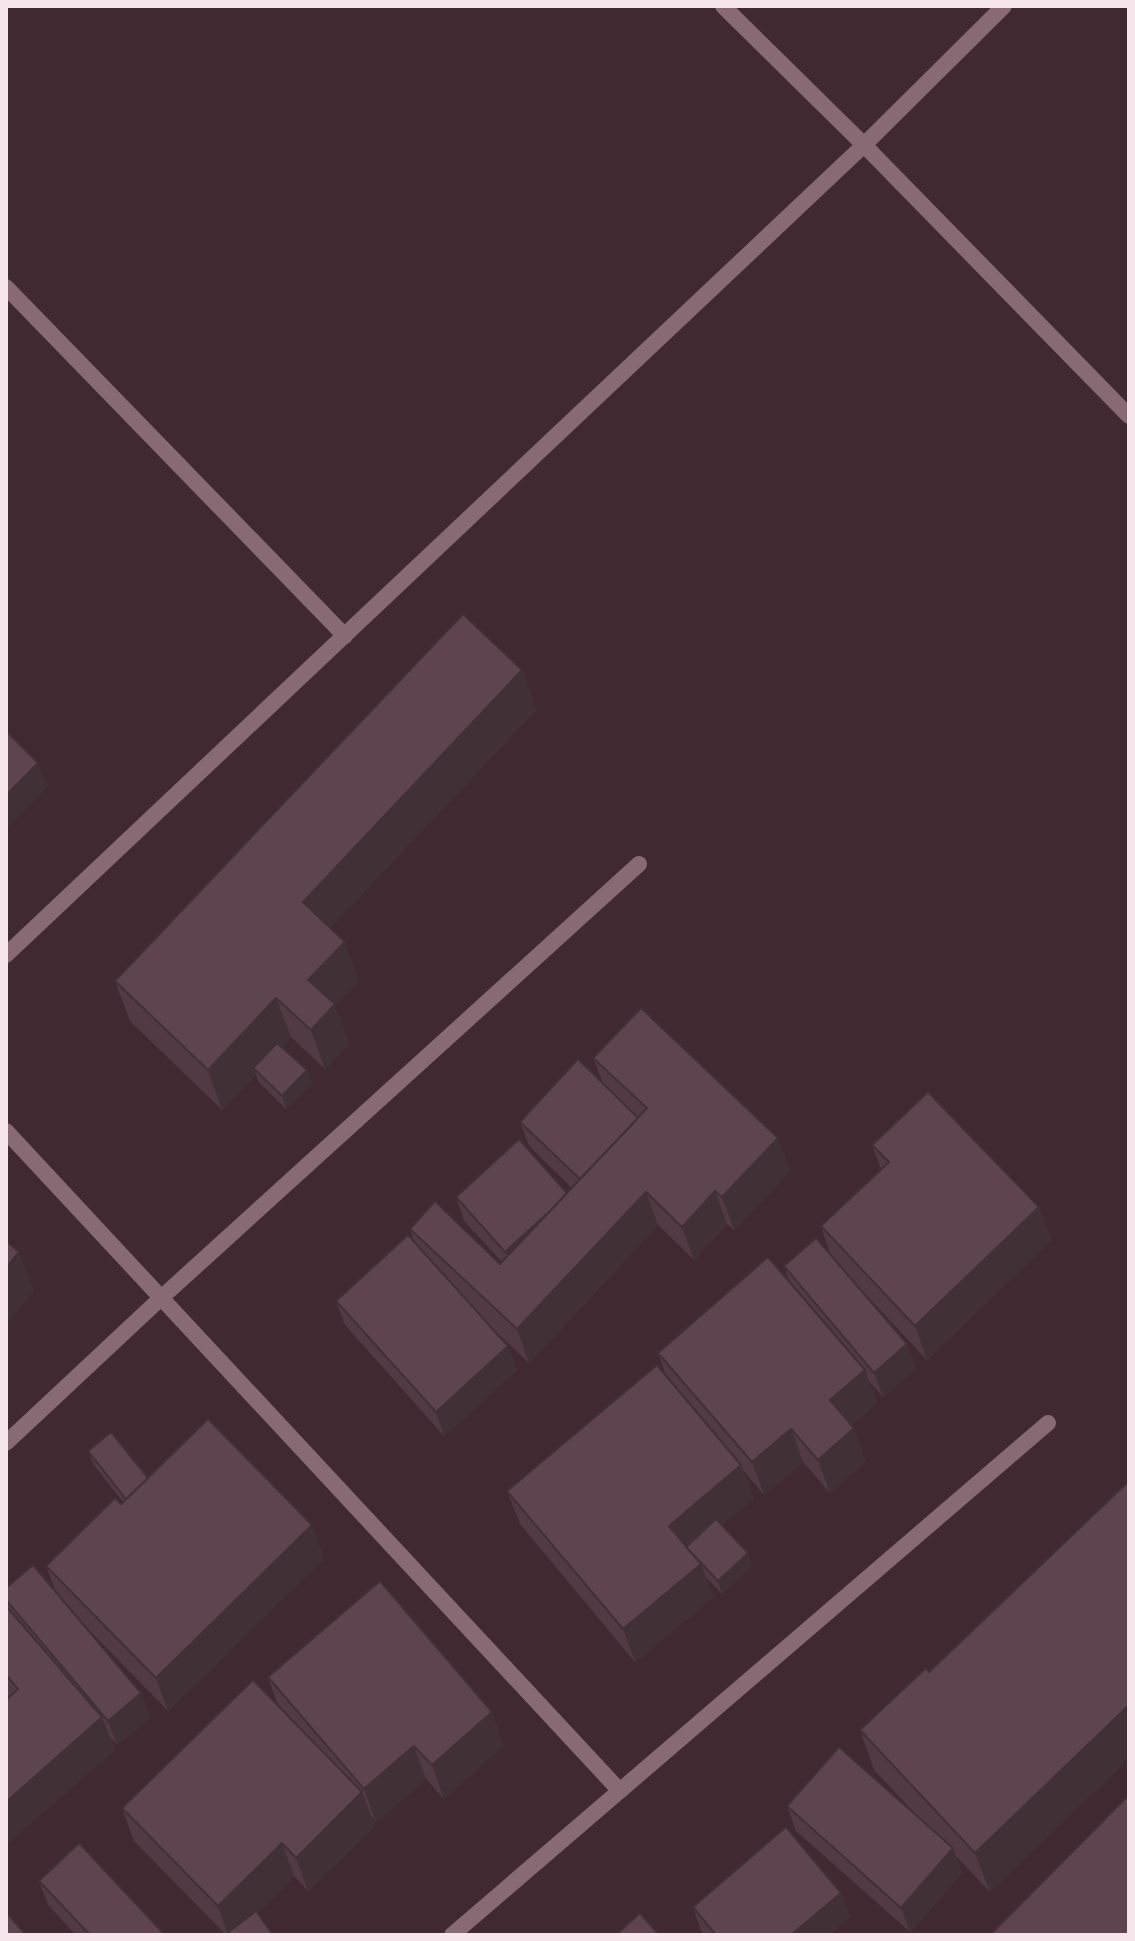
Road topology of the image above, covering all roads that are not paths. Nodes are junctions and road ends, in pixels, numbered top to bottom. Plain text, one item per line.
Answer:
1 (723, 6) edge
2 (1004, 6) edge
3 (864, 145) junction
4 (6, 287) edge
5 (1129, 416) edge
6 (345, 636) junction
7 (639, 864) dead end
8 (6, 955) edge
9 (6, 1131) edge
10 (161, 1298) junction
11 (1048, 1423) dead end
12 (6, 1443) edge
13 (620, 1791) junction
14 (452, 1935) edge

1 - 3 street
2 - 3 street
3 - 5 street
3 - 6 street
4 - 6 street
6 - 8 street
7 - 10 street
9 - 10 street
10 - 12 street
10 - 13 street
11 - 13 street
13 - 14 street

